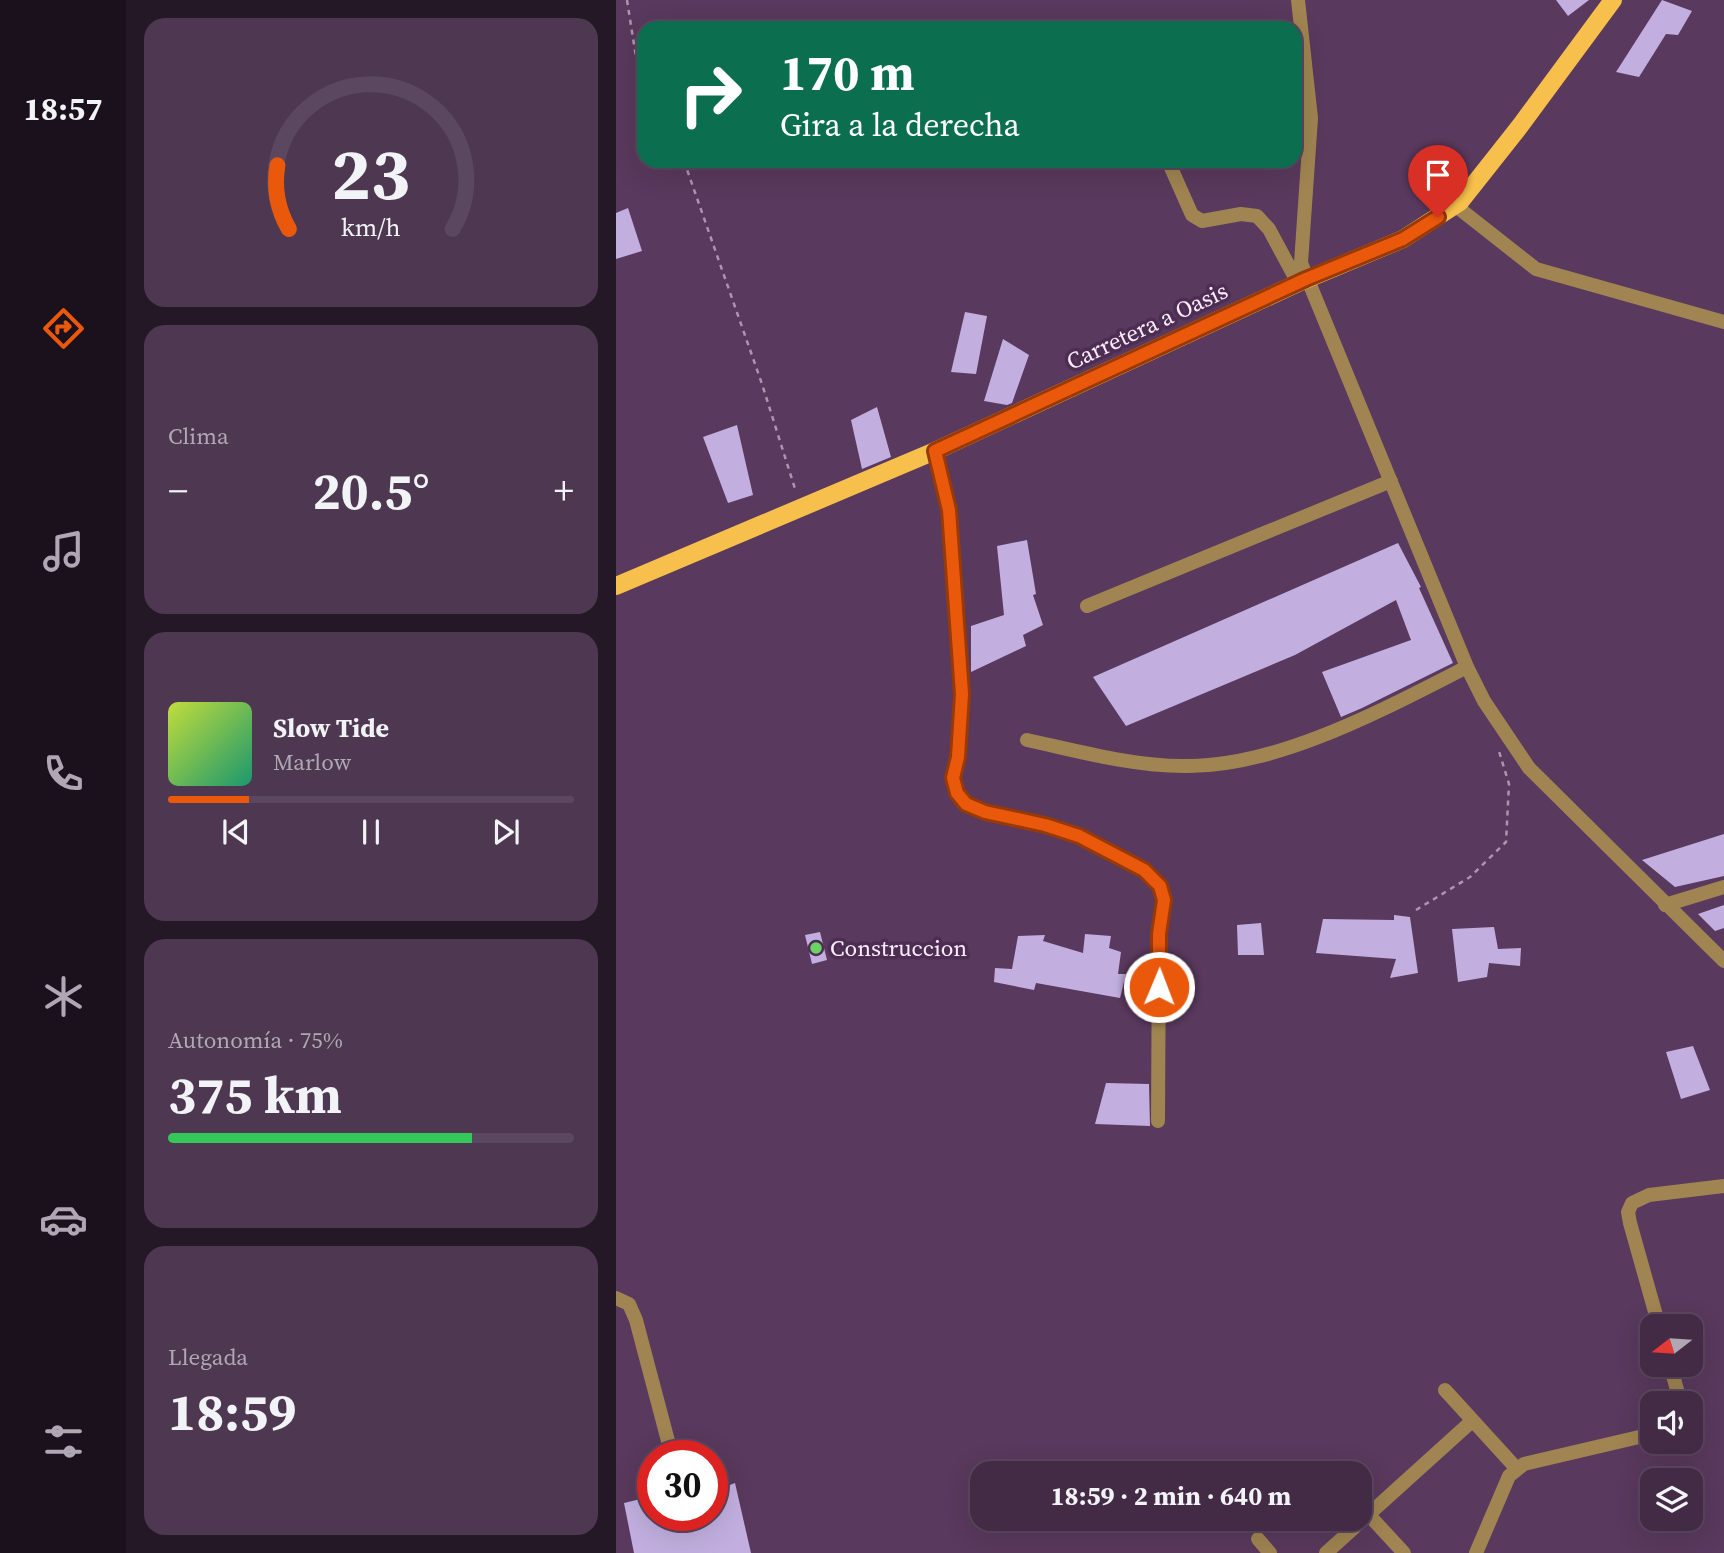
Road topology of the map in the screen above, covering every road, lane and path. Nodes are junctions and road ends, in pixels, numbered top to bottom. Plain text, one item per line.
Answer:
1 (626, 0) edge
2 (1298, 0) edge
3 (1613, 0) edge
4 (1300, 21) edge
5 (1302, 36) edge
6 (637, 66) edge
7 (686, 168) edge
8 (1171, 168) edge
9 (1456, 206) junction
10 (1302, 281) junction
11 (1722, 319) edge
12 (935, 451) junction
13 (1391, 481) junction
14 (801, 509) junction
15 (616, 586) edge
16 (1087, 606) dead end
17 (1467, 667) junction
18 (1495, 737) dead end
19 (1027, 740) dead end
20 (1724, 887) edge
21 (1665, 905) junction
22 (1416, 910) dead end
23 (1724, 961) edge
24 (1158, 1121) dead end
25 (1724, 1186) edge
26 (616, 1298) edge
27 (1656, 1314) edge
28 (1445, 1390) dead end
29 (1472, 1421) junction
30 (1640, 1437) edge
31 (668, 1440) edge
32 (1517, 1469) junction
33 (1372, 1510) edge
34 (1372, 1518) edge
35 (1350, 1531) edge
36 (1258, 1539) dead end
37 (1270, 1553) edge
38 (1326, 1553) edge
39 (1404, 1553) edge
40 (1476, 1553) edge

1 - 6 path
2 - 4 street
3 - 9 main road, Carretera a Oasis
5 - 10 street
7 - 14 path
8 - 10 street
9 - 10 main road, Carretera a Oasis
9 - 11 street
10 - 12 main road, Carretera a Oasis
10 - 13 street
12 - 14 main road, Carretera a Oasis
12 - 24 street
13 - 16 street
13 - 17 street
14 - 15 main road, Carretera a Oasis
17 - 19 street
17 - 21 street
18 - 22 path
20 - 21 street
21 - 23 street
25 - 27 street
26 - 31 street
28 - 29 street
29 - 32 street
29 - 33 street
30 - 32 street
32 - 40 street
34 - 39 street
35 - 38 street
36 - 37 street

